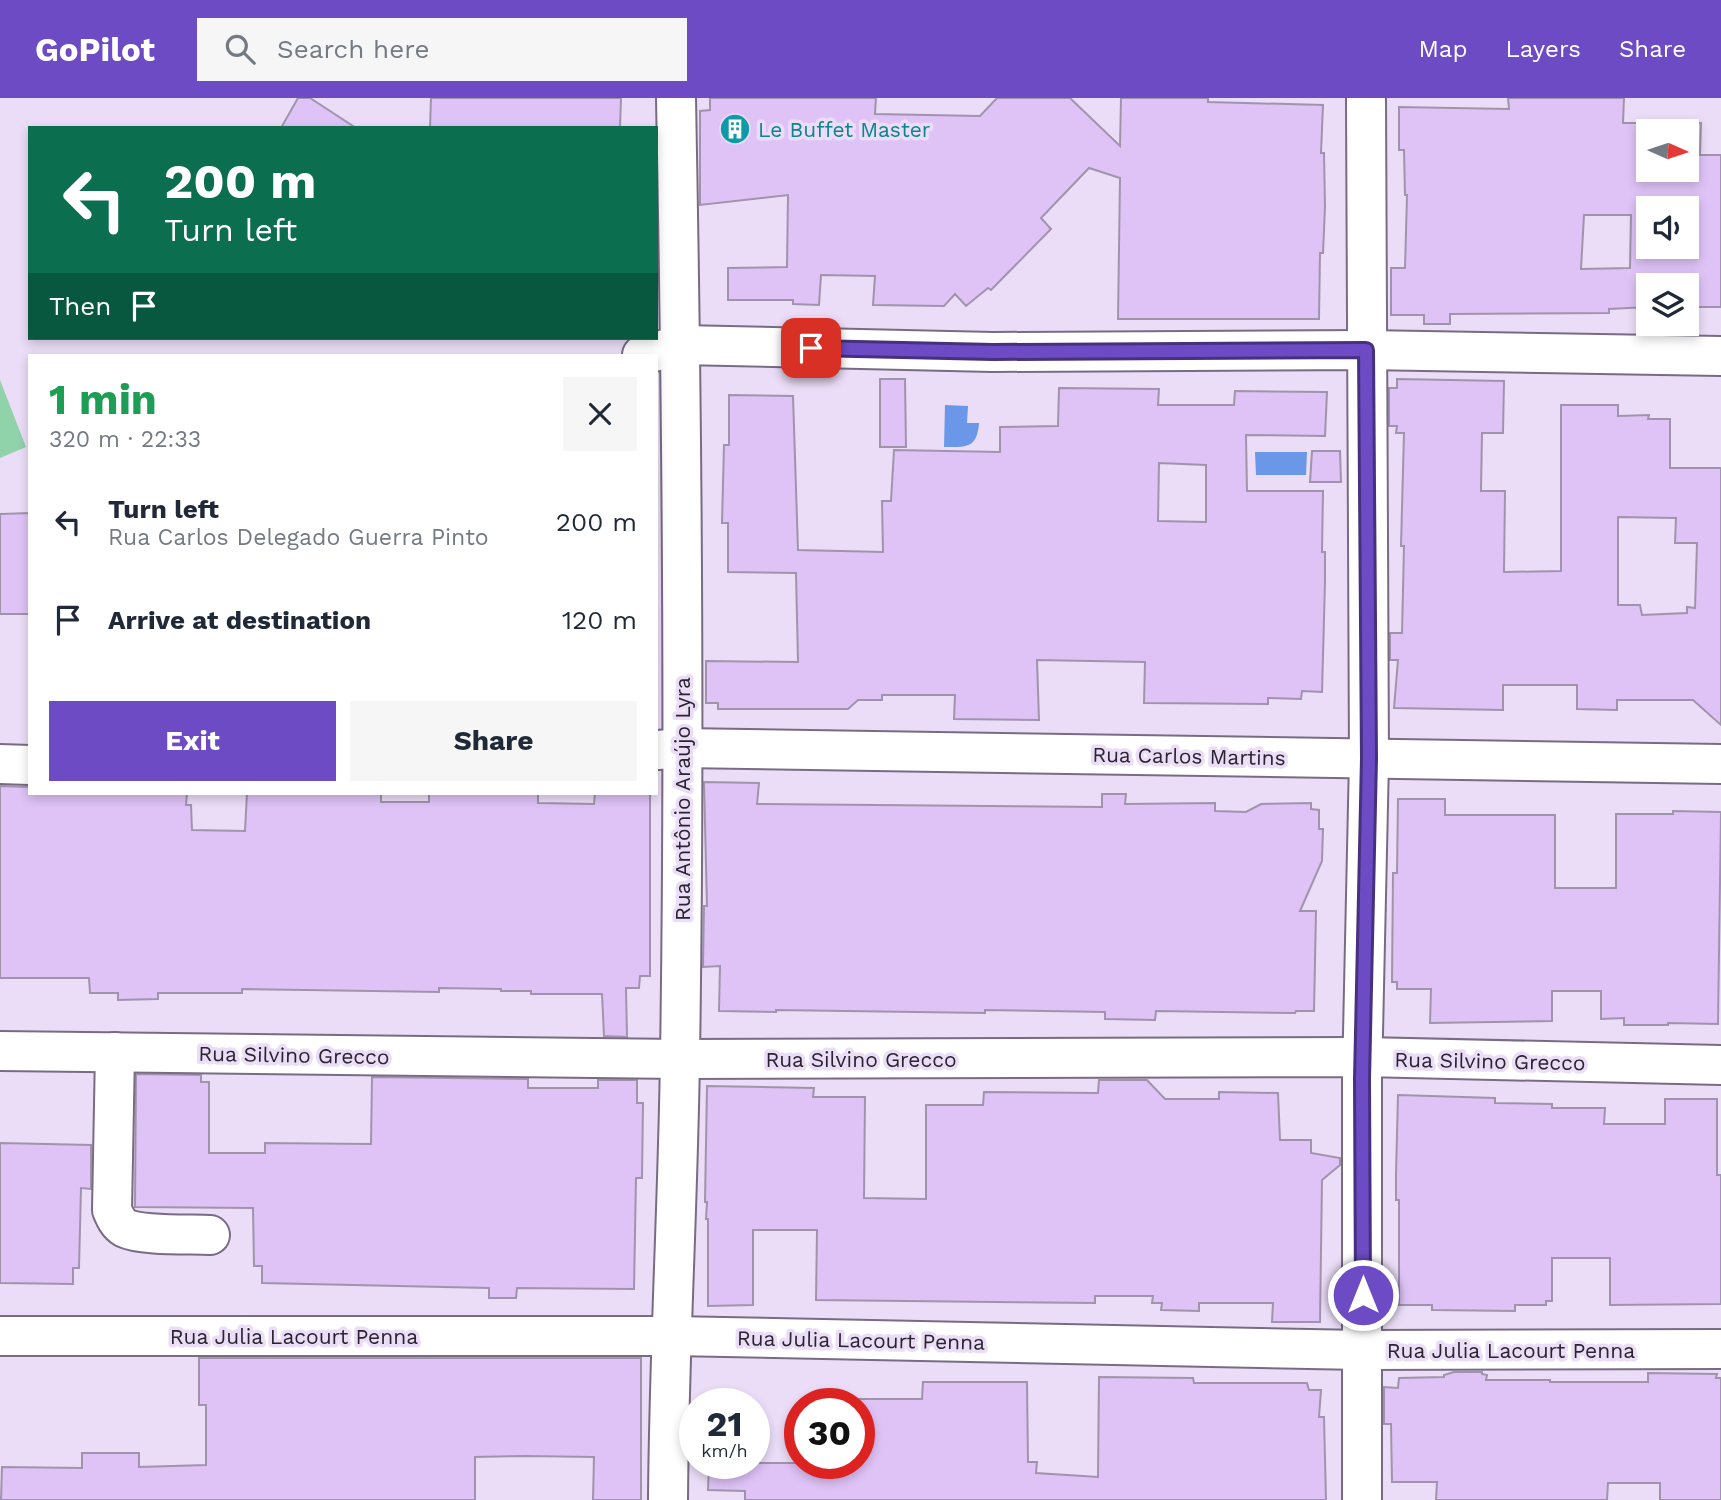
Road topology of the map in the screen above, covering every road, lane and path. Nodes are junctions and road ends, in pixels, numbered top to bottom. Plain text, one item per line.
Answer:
1 (676, 98) edge
2 (1366, 98) edge
3 (668, 271) edge
4 (681, 345) junction
5 (1366, 350) junction
6 (646, 354) edge
7 (1721, 356) edge
8 (669, 749) edge
9 (1369, 758) junction
10 (0, 764) edge
11 (1721, 764) edge
12 (28, 765) edge
13 (0, 1051) edge
14 (115, 1052) junction
15 (1364, 1057) junction
16 (680, 1059) junction
17 (1721, 1065) edge
18 (210, 1235) dead end
19 (0, 1336) edge
20 (672, 1336) junction
21 (1721, 1349) edge
22 (1361, 1350) junction
23 (668, 1500) edge
24 (1362, 1500) edge

1 - 3 street, Rua Antônio Araújo Lyra
2 - 5 street
3 - 4 street, Rua Antônio Araújo Lyra
4 - 5 street
4 - 6 street
4 - 8 street, Rua Antônio Araújo Lyra
5 - 7 street
5 - 9 street
8 - 9 street, Rua Carlos Martins
8 - 16 street, Rua Antônio Araújo Lyra
9 - 11 street, Rua Carlos Martins
9 - 15 street
10 - 12 street
13 - 14 street, Rua Silvino Grecco
14 - 16 street, Rua Silvino Grecco
14 - 18 street
15 - 16 street, Rua Silvino Grecco
15 - 17 street, Rua Silvino Grecco
15 - 22 street
16 - 20 street, Rua Antônio Araújo Lyra
19 - 20 street, Rua Julia Lacourt Penna
20 - 22 street, Rua Julia Lacourt Penna
20 - 23 street, Rua Antônio Araújo Lyra
21 - 22 street, Rua Julia Lacourt Penna
22 - 24 street

